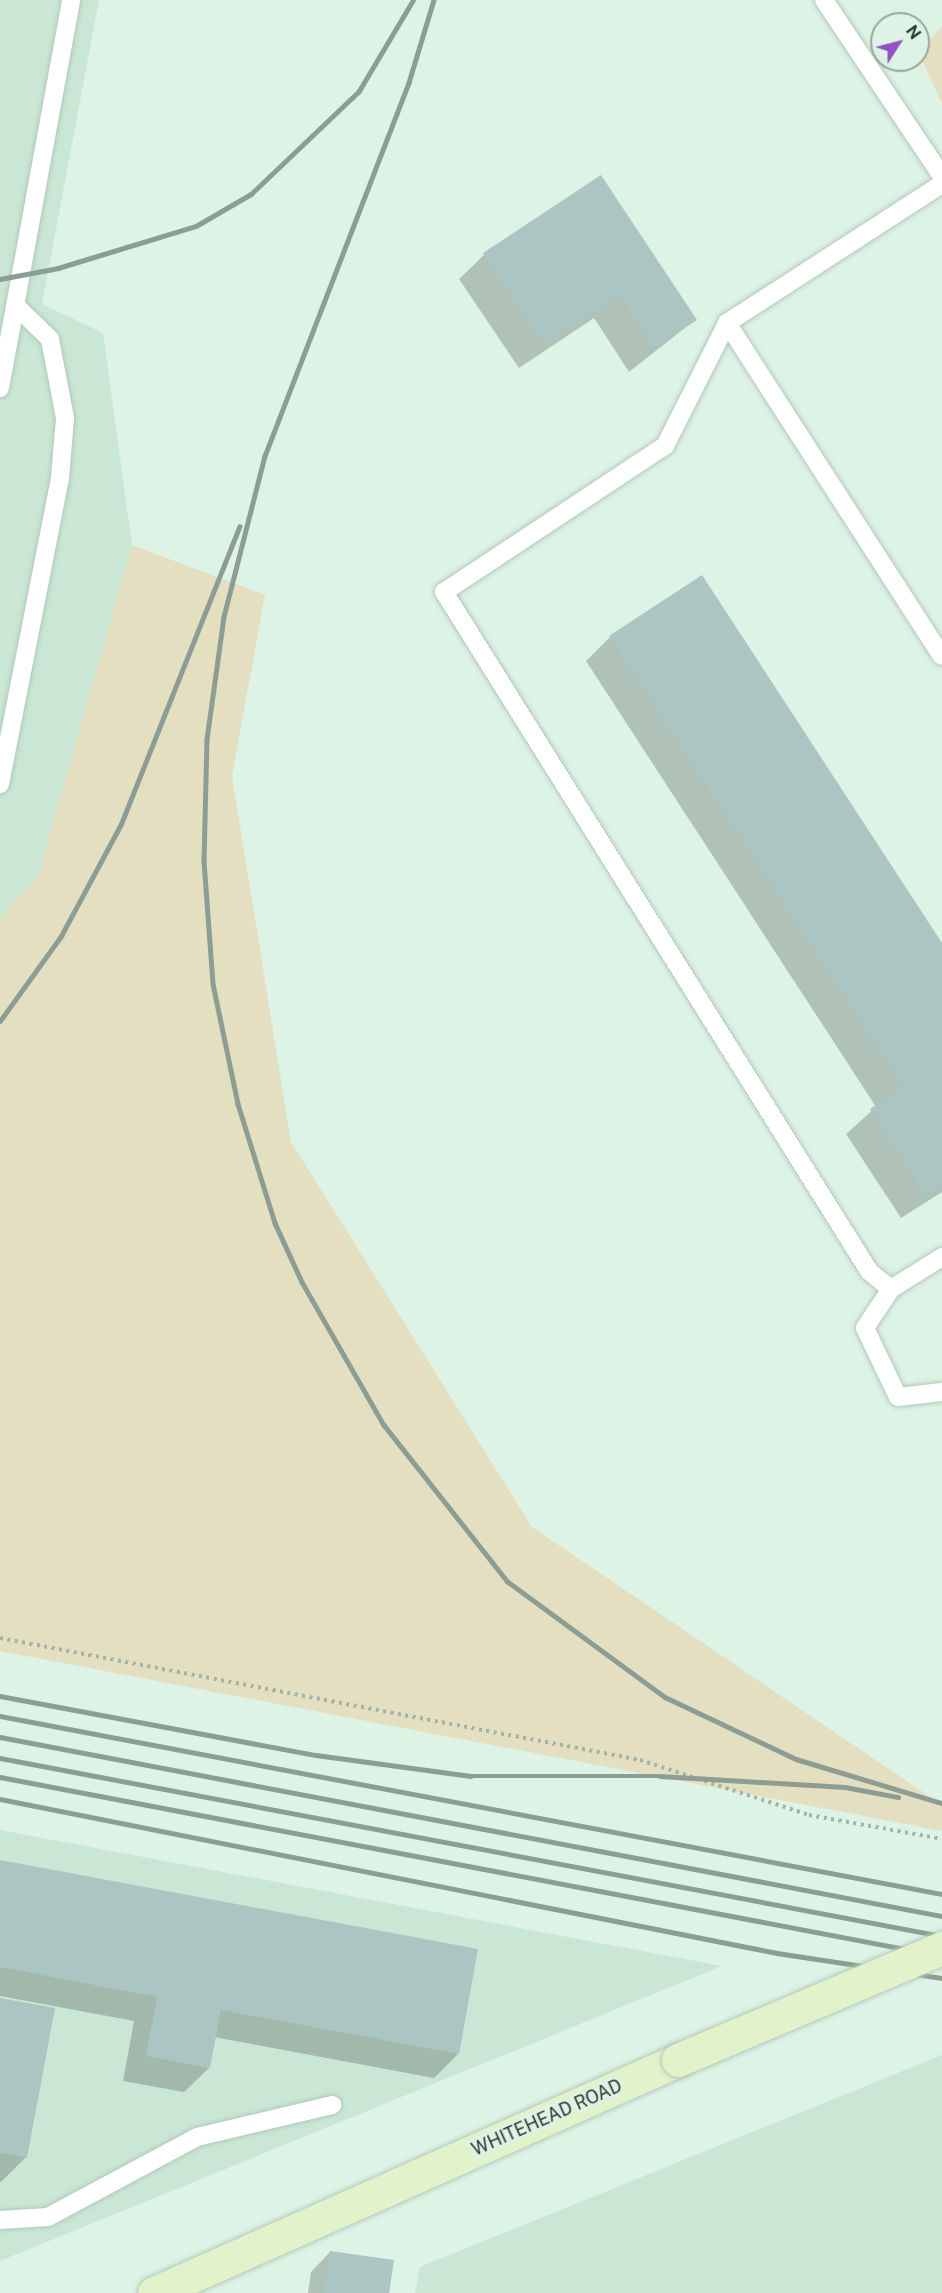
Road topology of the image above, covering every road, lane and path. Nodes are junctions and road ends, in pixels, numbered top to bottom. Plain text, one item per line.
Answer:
1 (71, 0) edge
2 (824, 0) edge
3 (942, 176) edge
4 (942, 184) edge
5 (15, 305) junction
6 (726, 322) junction
7 (0, 388) edge
8 (942, 656) edge
9 (0, 784) edge
10 (942, 1257) edge
11 (891, 1289) junction
12 (942, 1392) edge
13 (0, 1638) edge
14 (942, 1839) edge
15 (942, 1948) edge
16 (332, 2105) dead end
17 (0, 2220) edge
18 (154, 2293) edge

1 - 5 lane
2 - 3 lane
4 - 6 lane
5 - 7 lane
5 - 9 lane
6 - 8 lane
6 - 11 lane
10 - 11 lane
11 - 12 lane
13 - 14 path
15 - 18 street, WHITEHEAD ROAD, bridge
16 - 17 lane

